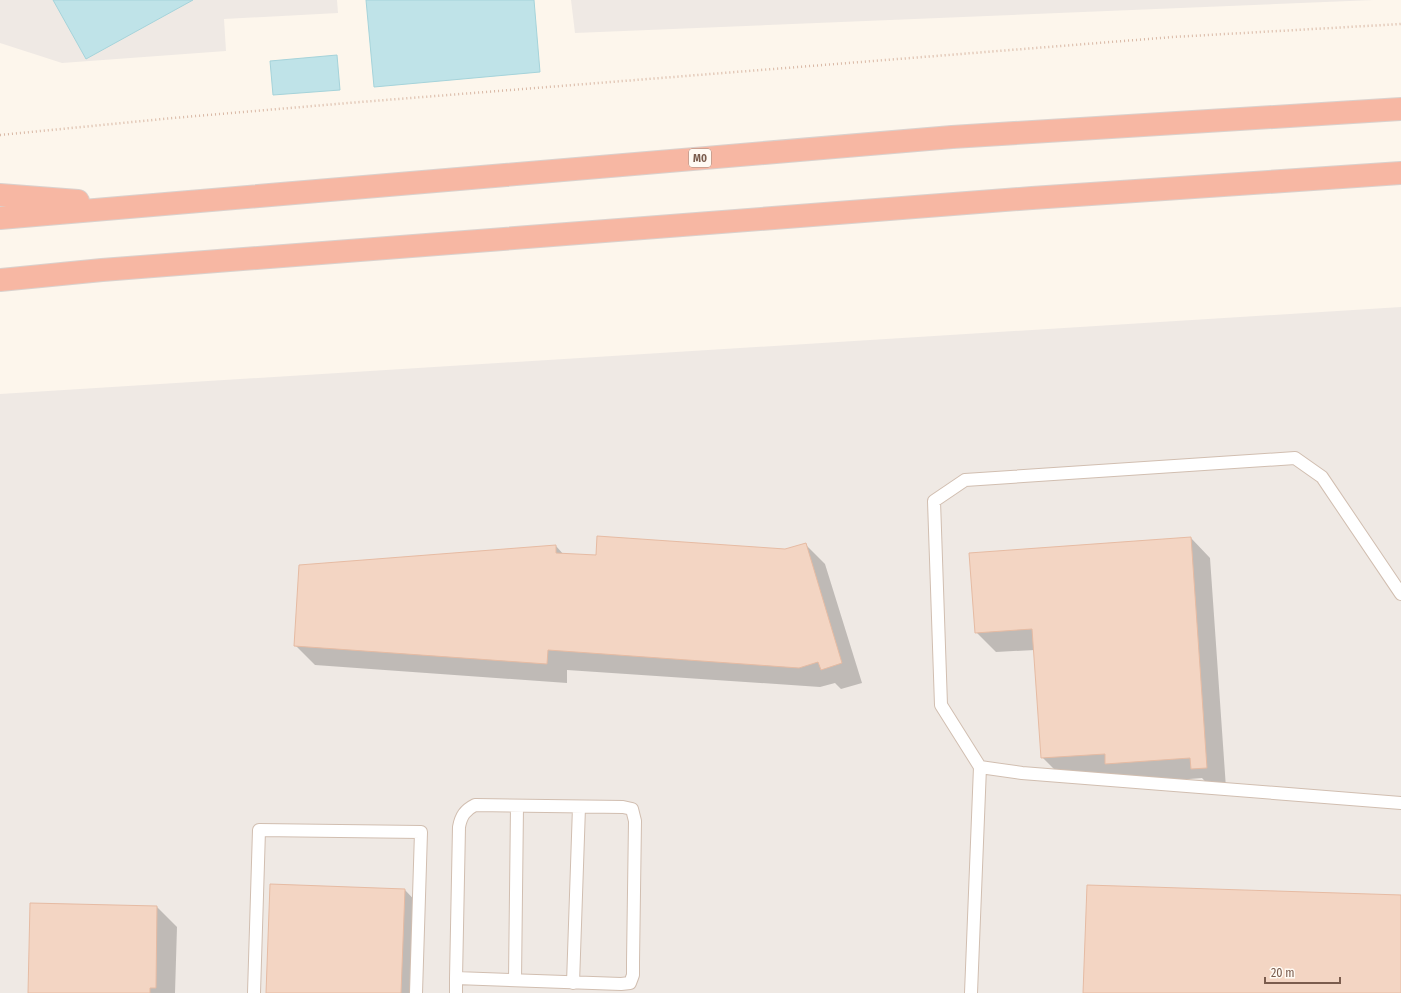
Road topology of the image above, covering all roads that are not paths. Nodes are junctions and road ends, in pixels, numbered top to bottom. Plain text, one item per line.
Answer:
1 (1401, 109) edge
2 (1401, 173) edge
3 (0, 195) edge
4 (143, 206) junction
5 (0, 218) edge
6 (0, 280) edge
7 (1401, 594) edge
8 (980, 767) junction
9 (1401, 804) edge
10 (516, 806) junction
11 (579, 807) junction
12 (456, 978) junction
13 (515, 980) junction
14 (573, 983) junction
15 (254, 993) edge
16 (416, 993) edge
17 (456, 993) edge
18 (971, 993) edge

1 - 4 highway, M0
2 - 6 highway
3 - 4 highway
4 - 5 highway, M0
7 - 8 lane
8 - 9 lane
8 - 18 lane
10 - 11 lane
10 - 12 lane
10 - 13 lane
11 - 14 lane
11 - 14 lane
12 - 13 lane
12 - 17 lane
13 - 14 lane
15 - 16 lane

